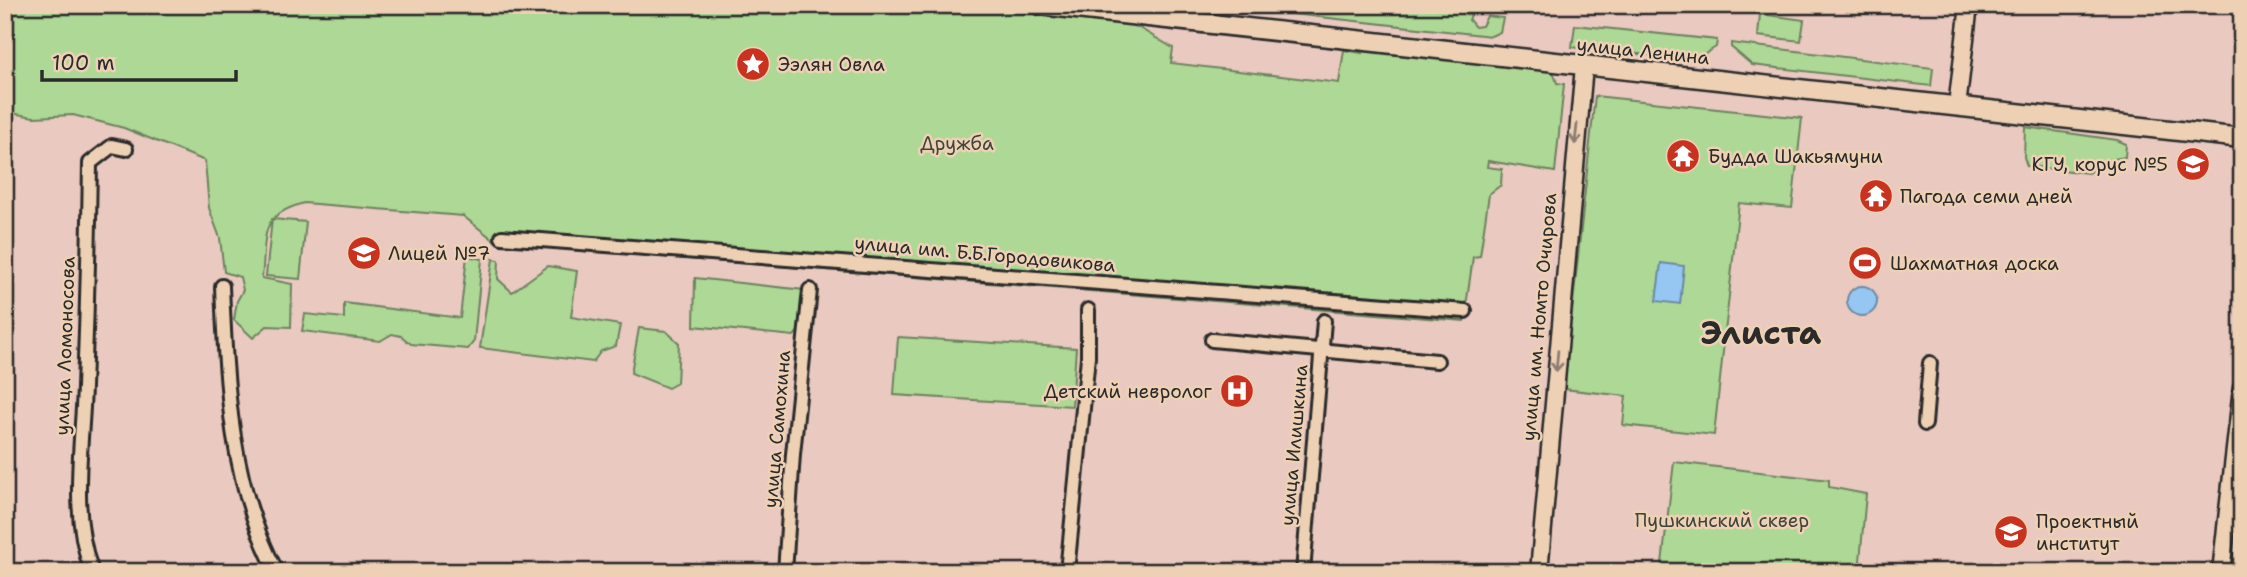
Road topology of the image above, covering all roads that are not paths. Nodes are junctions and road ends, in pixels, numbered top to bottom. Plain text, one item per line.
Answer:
1 (1040, 5) edge
2 (1969, 5) edge
3 (1584, 66) junction
4 (1957, 107) junction
5 (2242, 138) edge
6 (126, 149) dead end
7 (502, 237) dead end
8 (222, 286) dead end
9 (810, 290) dead end
10 (1088, 310) dead end
11 (1465, 311) dead end
12 (1324, 321) dead end
13 (1212, 340) dead end
14 (1322, 350) junction
15 (1437, 361) dead end
16 (1930, 363) dead end
17 (2242, 388) edge
18 (1925, 425) dead end
19 (92, 572) edge
20 (277, 572) edge
21 (785, 572) edge
22 (1067, 572) edge
23 (1303, 572) edge
24 (1539, 572) edge
25 (2221, 572) edge

1 - 3 main road, улица Ленина
2 - 4 street
3 - 4 main road, улица Ленина
3 -> 24 street, улица им. Номто Очирова
4 - 5 main road, улица Ленина
6 - 19 street, улица Ломоносова
7 - 11 street, улица им. Б.Б.Городовикова
8 - 20 street
9 - 21 street, улица Самохина
10 - 22 street
12 - 14 street, улица Илишкина
13 - 14 street
14 - 15 street
14 - 23 street, улица Илишкина
16 - 18 street
17 - 25 street

